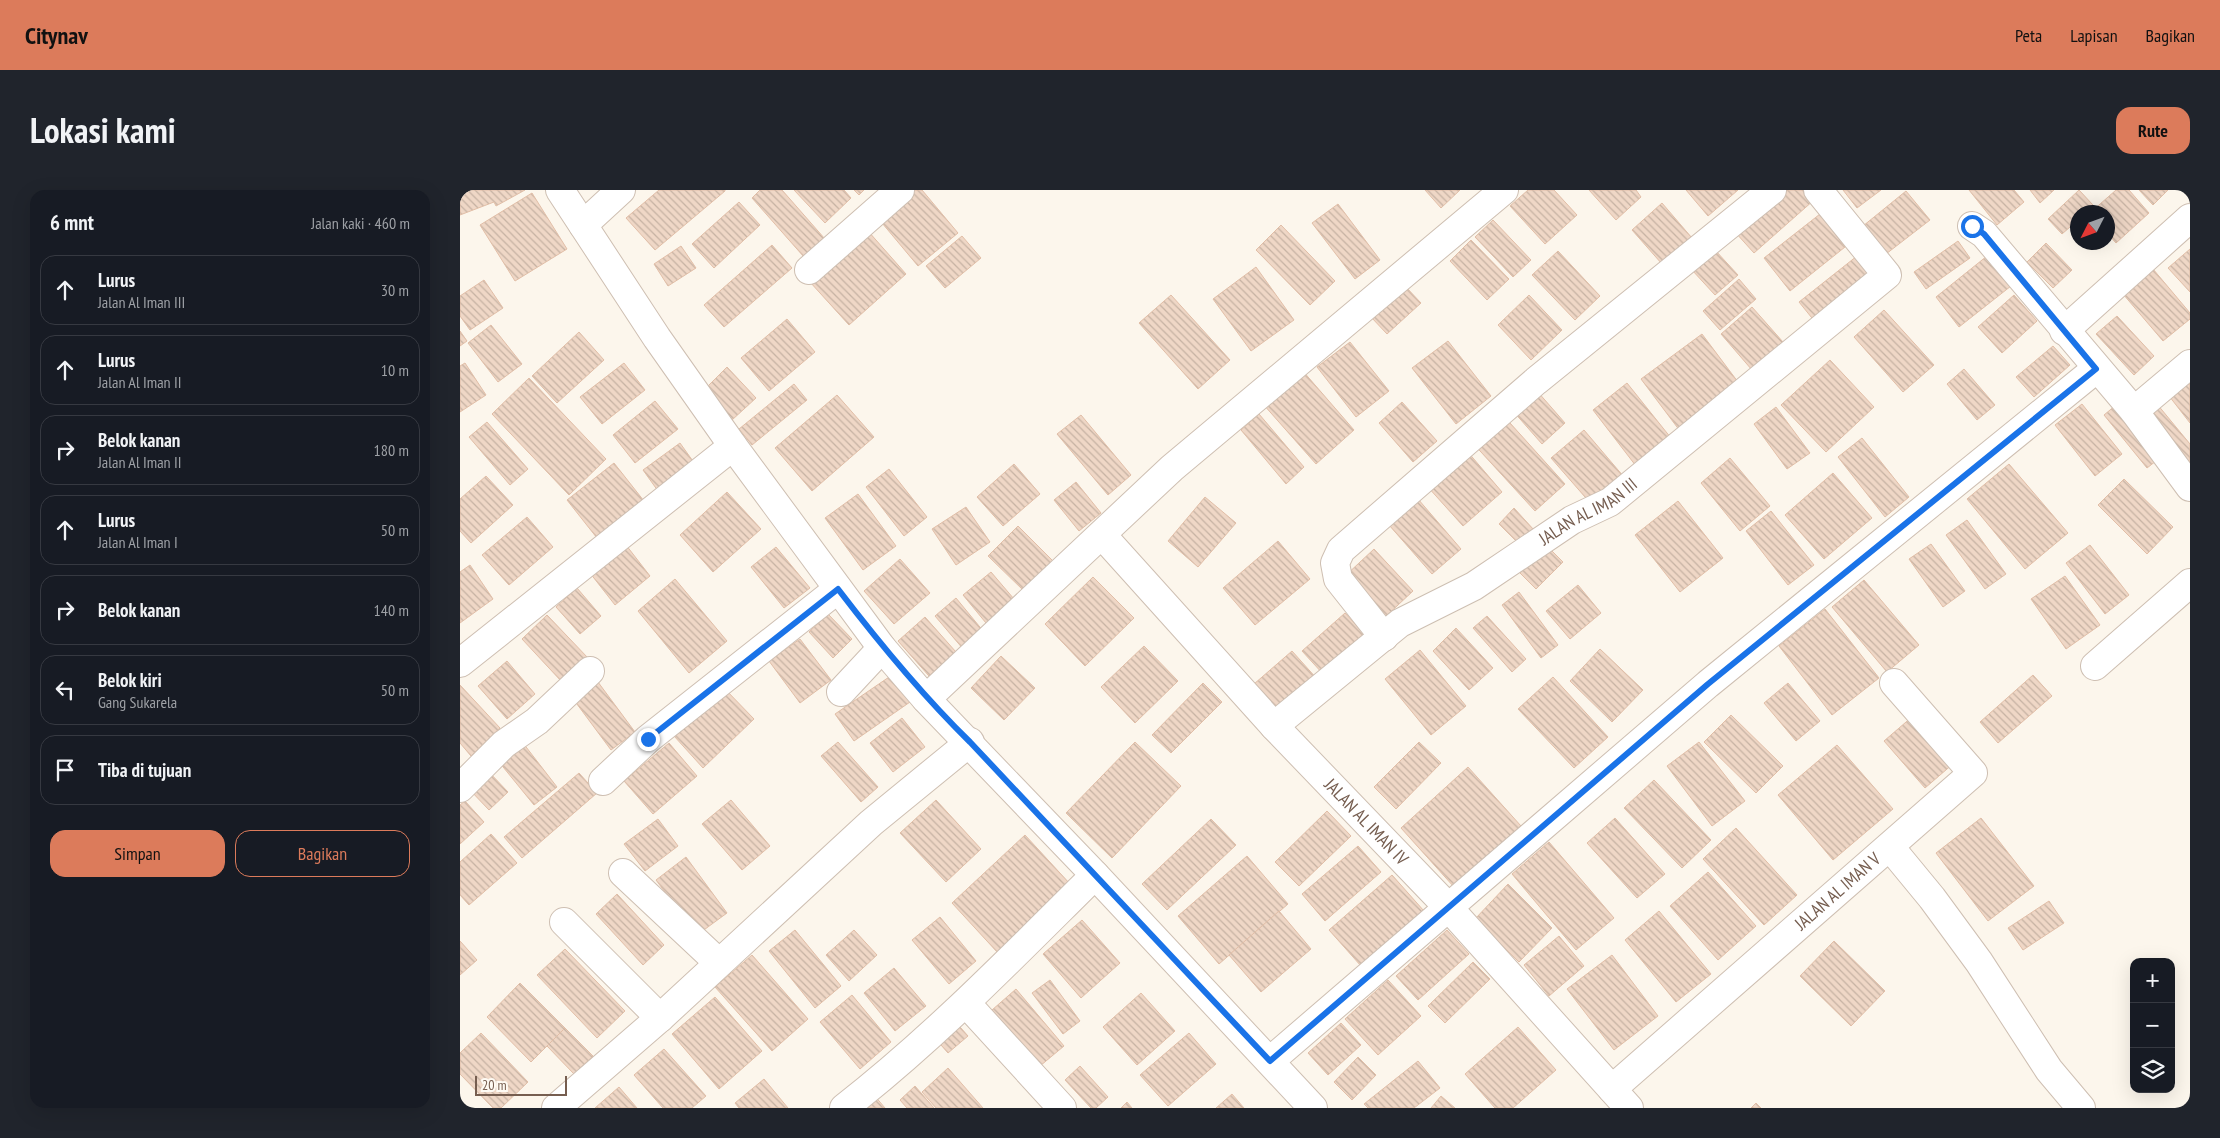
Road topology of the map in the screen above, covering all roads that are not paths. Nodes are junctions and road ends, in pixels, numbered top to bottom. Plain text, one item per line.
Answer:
1 (560, 190) edge
2 (621, 190) edge
3 (900, 190) edge
4 (1504, 190) edge
5 (1772, 190) edge
6 (1818, 190) edge
7 (2190, 218) edge
8 (583, 225) junction
9 (1972, 226) dead end
10 (809, 270) dead end
11 (2064, 331) junction
12 (2190, 364) edge
13 (2096, 369) junction
14 (2134, 411) junction
15 (733, 446) junction
16 (2190, 487) edge
17 (1102, 535) junction
18 (2190, 583) edge
19 (838, 589) junction
20 (1384, 637) junction
21 (882, 648) junction
22 (463, 653) edge
23 (2095, 666) dead end
24 (590, 671) dead end
25 (1894, 683) dead end
26 (840, 692) dead end
27 (926, 699) junction
28 (1274, 726) junction
29 (970, 742) junction
30 (603, 781) dead end
31 (460, 788) edge
32 (1890, 847) junction
33 (624, 873) dead end
34 (1095, 875) junction
35 (1448, 907) junction
36 (564, 922) dead end
37 (719, 963) junction
38 (966, 1003) junction
39 (660, 1018) junction
40 (1270, 1061) junction
41 (1621, 1098) edge
42 (556, 1108) edge
43 (844, 1108) edge
44 (1062, 1108) edge
45 (1313, 1108) edge
46 (2080, 1108) edge

1 - 8 street
2 - 8 street
3 - 10 street
4 - 17 street
5 - 20 street
6 - 20 street, JALAN AL IMAN III
7 - 11 street
8 - 15 street
9 - 11 street
11 - 13 street
12 - 14 street
13 - 14 street
13 - 35 street
14 - 16 street
15 - 19 street
15 - 22 street
17 - 27 street
17 - 28 street, JALAN AL IMAN IV
18 - 23 street
19 - 21 street
19 - 30 street
20 - 28 street, JALAN AL IMAN III
21 - 26 street
21 - 27 street
24 - 31 street
25 - 32 street, JALAN AL IMAN V
27 - 29 street
28 - 35 street, JALAN AL IMAN IV
29 - 34 street
29 - 37 street
32 - 41 street, JALAN AL IMAN V
32 - 46 street
33 - 37 street
34 - 38 street
34 - 40 street
35 - 40 street
35 - 41 street, JALAN AL IMAN IV
36 - 39 street
37 - 39 street
38 - 43 street
38 - 44 street
39 - 42 street
40 - 45 street

